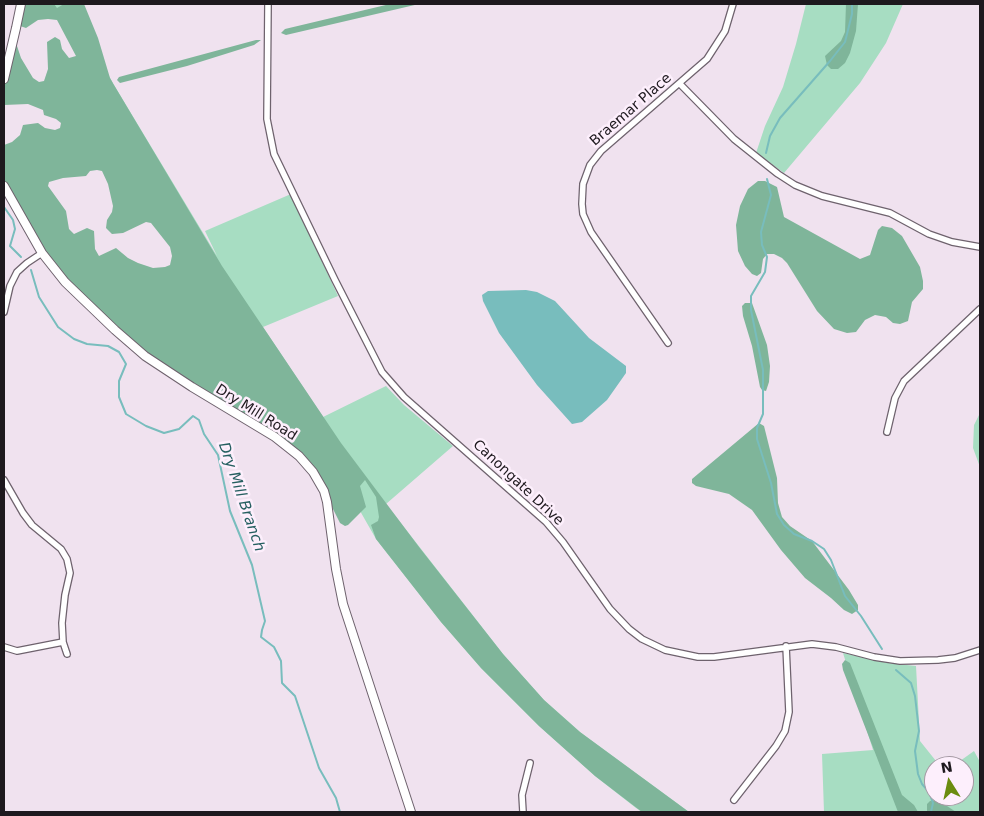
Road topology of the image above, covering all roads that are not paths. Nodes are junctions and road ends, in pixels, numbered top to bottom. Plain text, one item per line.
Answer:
1 (20, 4) edge
2 (268, 4) edge
3 (734, 4) edge
4 (4, 79) edge
5 (680, 84) junction
6 (4, 186) edge
7 (980, 247) edge
8 (42, 253) junction
9 (980, 309) edge
10 (4, 312) edge
11 (668, 342) dead end
12 (887, 432) dead end
13 (4, 480) edge
14 (63, 642) junction
15 (786, 646) junction
16 (4, 647) edge
17 (980, 650) edge
18 (67, 654) dead end
19 (530, 763) dead end
20 (734, 800) dead end
21 (411, 812) edge
22 (523, 812) edge

1 - 4 street
2 - 15 street, Canongate Drive
3 - 5 street, Braemar Place
5 - 7 street
5 - 11 street, Braemar Place
6 - 8 street, Dry Mill Road
8 - 10 street
8 - 21 street, Dry Mill Road
9 - 12 street
13 - 14 street
14 - 16 street
14 - 18 street
15 - 17 street, Canongate Drive
15 - 20 street
19 - 22 street

